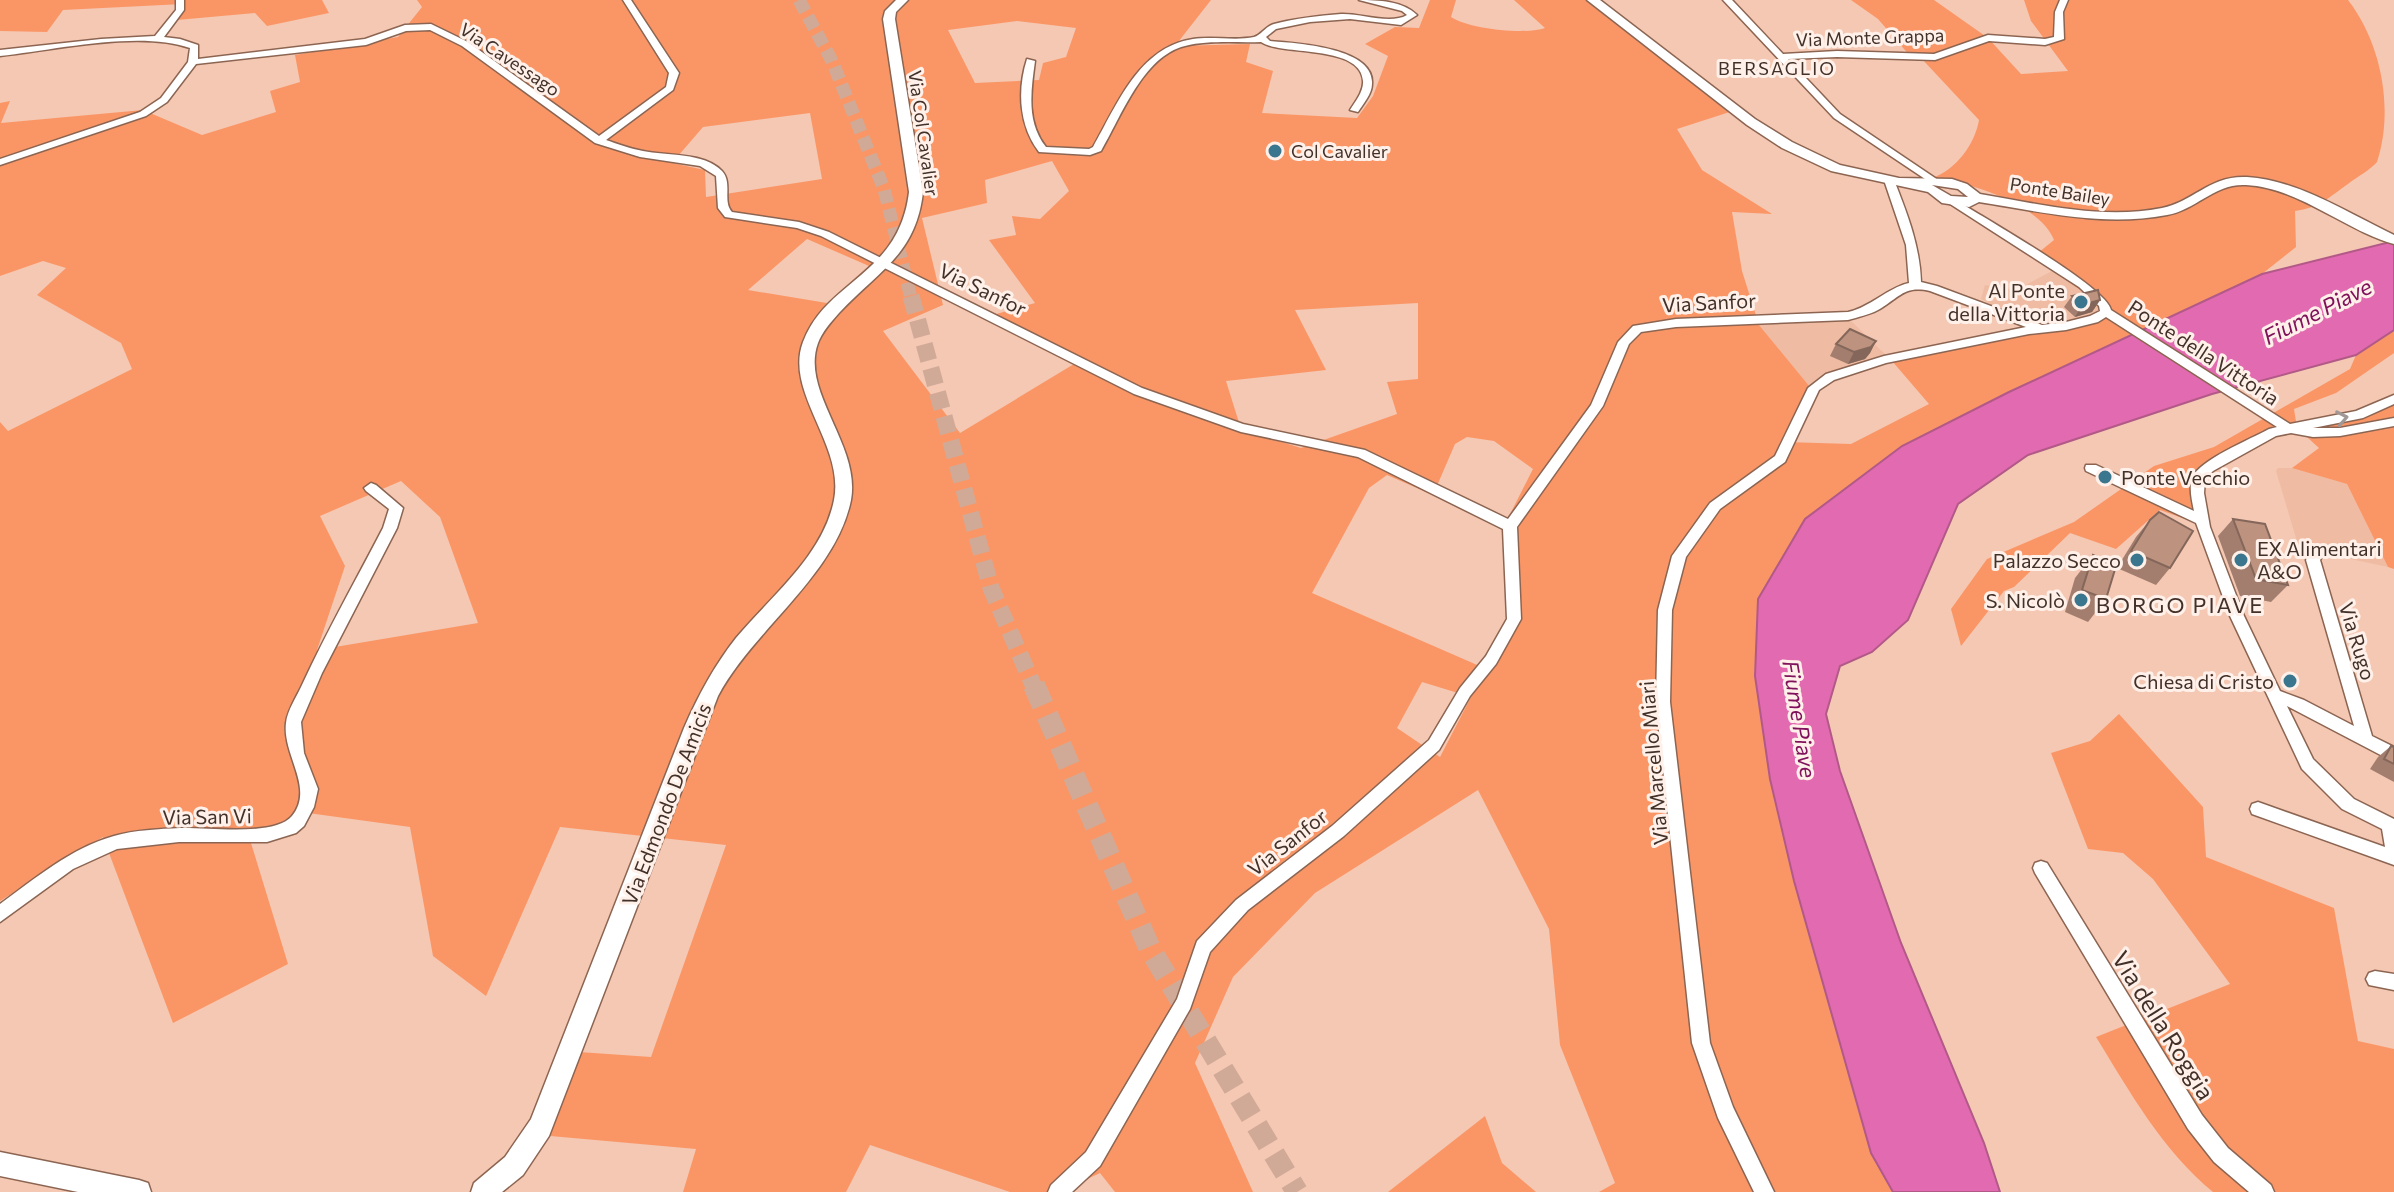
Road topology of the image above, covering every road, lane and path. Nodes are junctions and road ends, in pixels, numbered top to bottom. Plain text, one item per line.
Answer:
1 (180, 0) edge
2 (629, 0) edge
3 (902, 0) edge
4 (1363, 0) edge
5 (1593, 0) edge
6 (1727, 0) edge
7 (2064, 0) edge
8 (1262, 39) junction
9 (157, 40) junction
10 (0, 53) edge
11 (1782, 57) junction
12 (1030, 61) dead end
13 (193, 62) junction
14 (1355, 110) dead end
15 (599, 141) junction
16 (0, 162) edge
17 (1894, 181) junction
18 (1930, 183) junction
19 (1972, 201) junction
20 (2394, 240) edge
21 (882, 264) junction
22 (1915, 285) junction
23 (2106, 312) junction
24 (2042, 329) junction
25 (2394, 399) edge
26 (2394, 422) edge
27 (2283, 426) junction
28 (2091, 468) dead end
29 (371, 488) dead end
30 (2201, 520) junction
31 (1510, 526) junction
32 (2317, 554) dead end
33 (2273, 695) junction
34 (2366, 741) junction
35 (2394, 755) edge
36 (2258, 809) dead end
37 (2392, 827) edge
38 (2394, 857) edge
39 (2041, 868) dead end
40 (0, 914) edge
41 (2375, 979) dead end
42 (2394, 982) edge
43 (0, 1164) edge
44 (139, 1192) edge
45 (483, 1192) edge
46 (1058, 1192) edge
47 (1764, 1192) edge
48 (2264, 1192) edge

1 - 9 street
2 - 15 street
3 - 21 main road, Via Col Cavalier
4 - 8 street
5 - 17 main road
6 - 11 street, Via Monte Grappa
7 - 11 street, Via Monte Grappa
8 - 12 street
8 - 14 street
9 - 10 street
9 - 13 street
11 - 18 street, Via Monte Grappa
13 - 15 street, Via Cavessago
13 - 16 street
15 - 21 street, Via Cavessago
17 - 18 main road
17 - 22 street
18 - 19 main road, Via Monte Grappa
18 - 19 main road, Via Monte Grappa
19 - 20 main road, Ponte Bailey
19 - 23 street, Via Monte Grappa
21 - 31 street, Via Sanfor
21 - 45 main road, Via Edmondo De Amicis
22 - 24 street
22 - 31 street, Via Sanfor
23 - 24 street, Via Marcello Miari
23 - 27 street, Ponte della Vittoria
24 - 47 street, Via Marcello Miari
27 -> 25 street
26 - 27 street
27 - 30 street
28 - 30 street
29 - 40 street, Via San Vi
30 - 33 street
31 - 46 street, Via Sanfor
32 - 34 street, Via Rugo
33 - 34 street
33 - 37 street
34 - 35 street
36 - 38 street
37 - 38 street
39 - 48 street, Via della Roggia
41 - 42 street
43 - 44 main road

